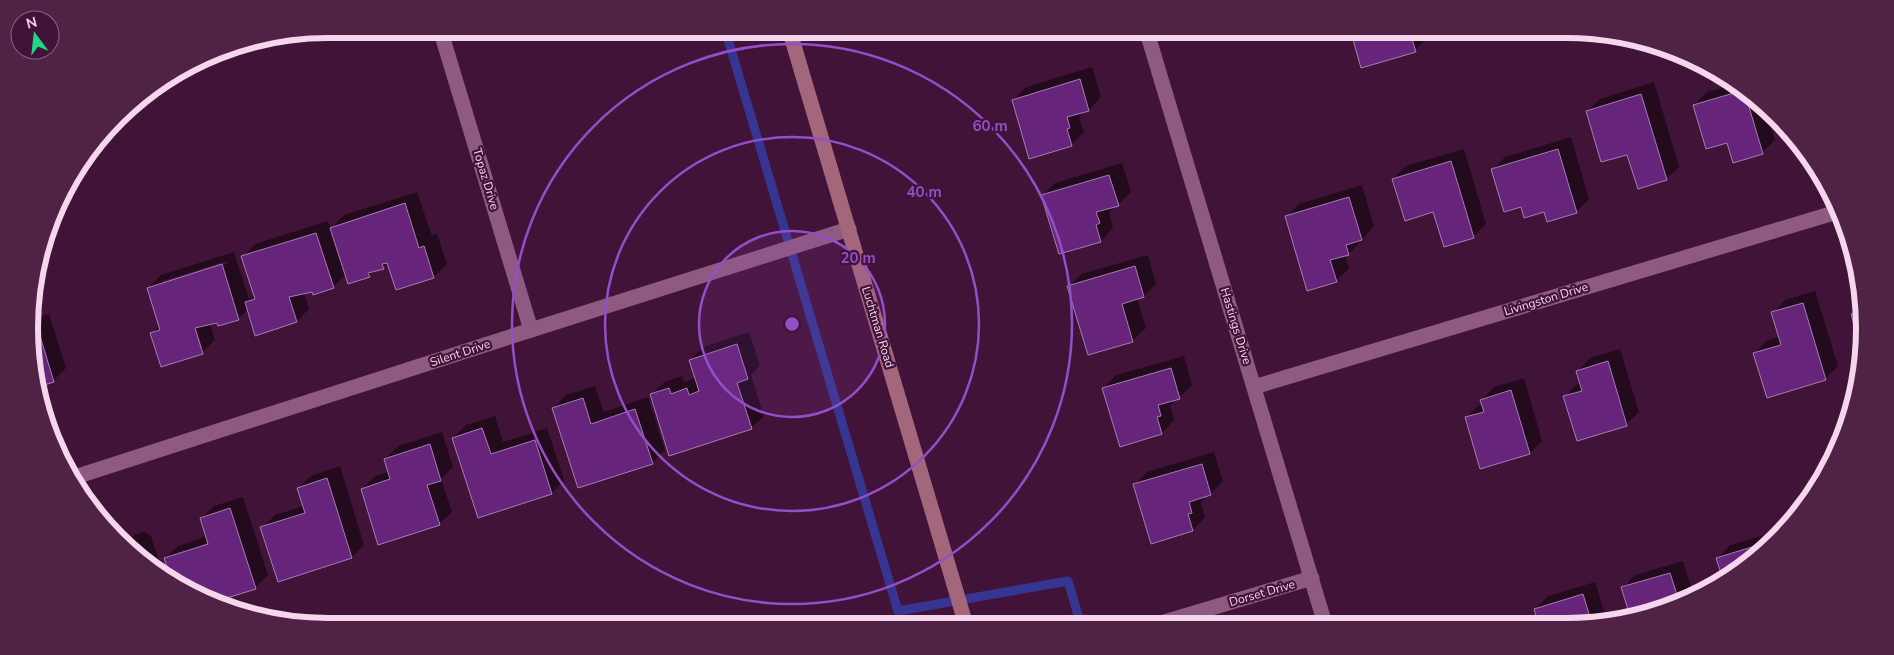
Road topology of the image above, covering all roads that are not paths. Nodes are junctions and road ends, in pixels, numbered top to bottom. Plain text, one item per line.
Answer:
1 (443, 38) edge
2 (792, 38) edge
3 (1149, 38) edge
4 (1833, 213) edge
5 (849, 229) junction
6 (531, 330) junction
7 (1254, 386) junction
8 (78, 476) edge
9 (1312, 578) junction
10 (964, 618) edge
11 (1178, 618) edge
12 (1324, 618) edge

1 - 6 street, Topaz Drive
2 - 5 street, Luchtman Road
3 - 7 street, Hastings Drive
4 - 7 street, Livingston Drive
5 - 6 street, Silent Drive
5 - 10 street, Luchtman Road
6 - 8 street, Silent Drive
7 - 9 street, Hastings Drive
9 - 11 street, Dorset Drive
9 - 12 street, Hastings Drive

